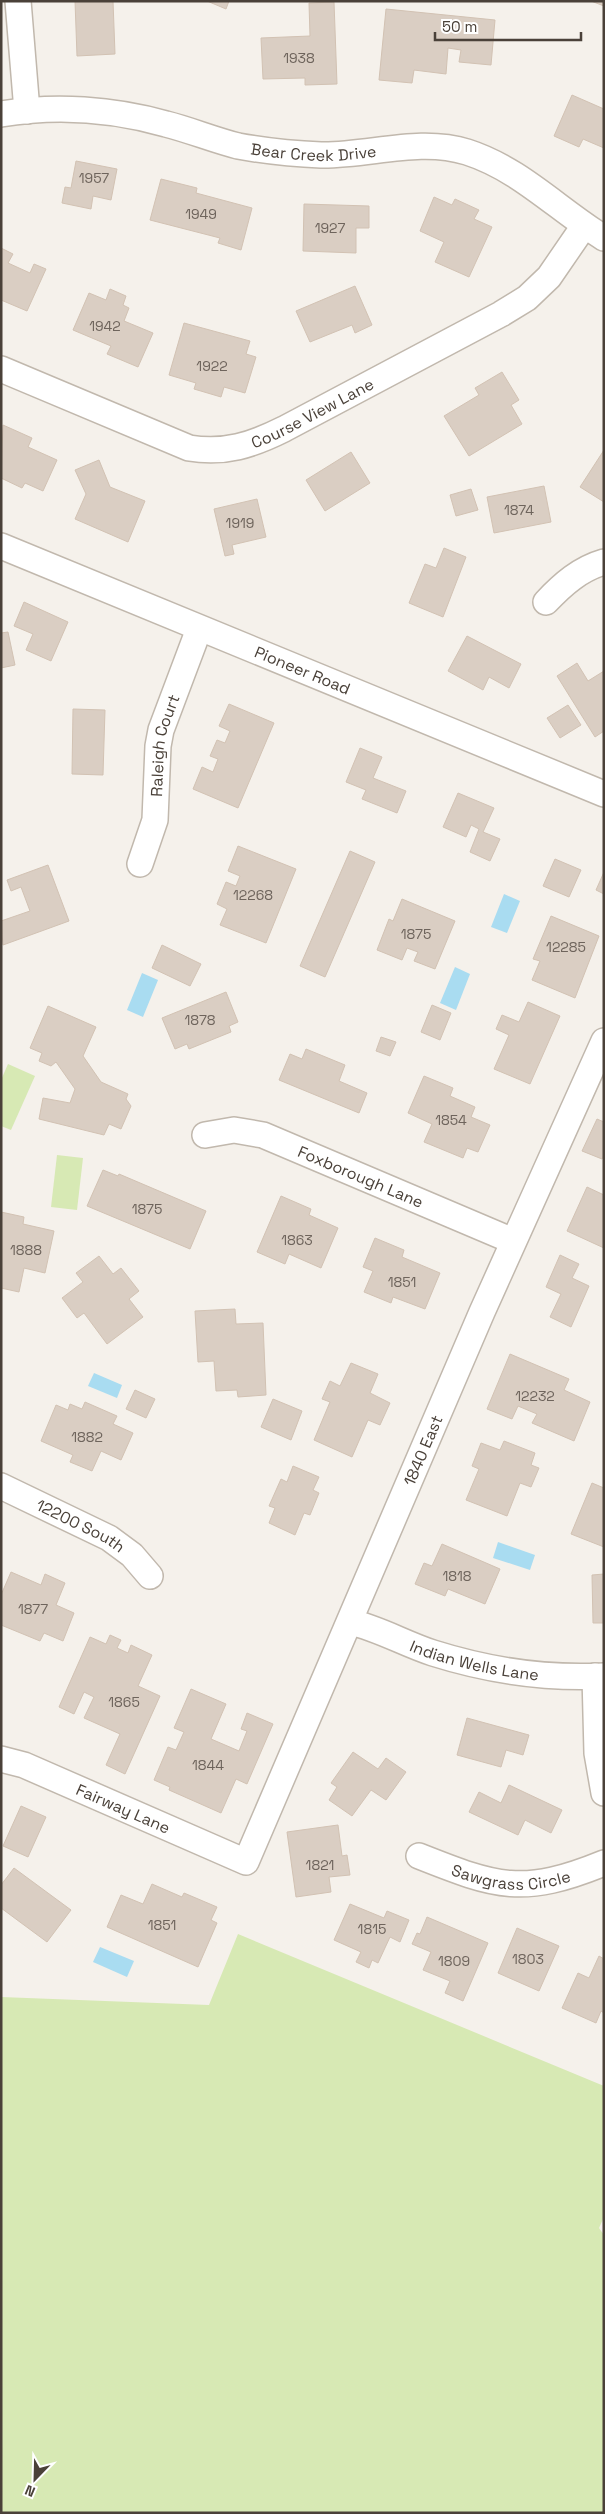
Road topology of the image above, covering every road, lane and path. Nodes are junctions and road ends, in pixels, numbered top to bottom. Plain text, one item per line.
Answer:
1 (18, 1) edge
2 (28, 110) junction
3 (1, 114) edge
4 (594, 232) edge
5 (1, 369) edge
6 (1, 546) edge
7 (604, 562) edge
8 (546, 602) dead end
9 (199, 629) junction
10 (604, 794) edge
11 (140, 864) dead end
12 (604, 1041) edge
13 (205, 1135) dead end
14 (513, 1241) junction
15 (1, 1486) edge
16 (150, 1576) dead end
17 (350, 1622) junction
18 (599, 1676) edge
19 (1, 1759) edge
20 (604, 1793) edge
21 (419, 1856) dead end
22 (246, 1862) joint
23 (604, 1863) edge

1 - 2 street
2 - 3 street, Bear Creek Drive
2 - 4 street, Bear Creek Drive
4 - 5 street, Course View Lane
6 - 9 street, Pioneer Road
7 - 8 street
9 - 10 street, Pioneer Road
9 - 11 street, Raleigh Court
12 - 14 street, 1840 East
13 - 14 street, Foxborough Lane
14 - 17 street, 1840 East
15 - 16 street, 12200 South
17 - 18 street, Indian Wells Lane
17 - 22 street, 1840 East
18 - 20 street
19 - 22 street, Fairway Lane
21 - 23 street, Sawgrass Circle

